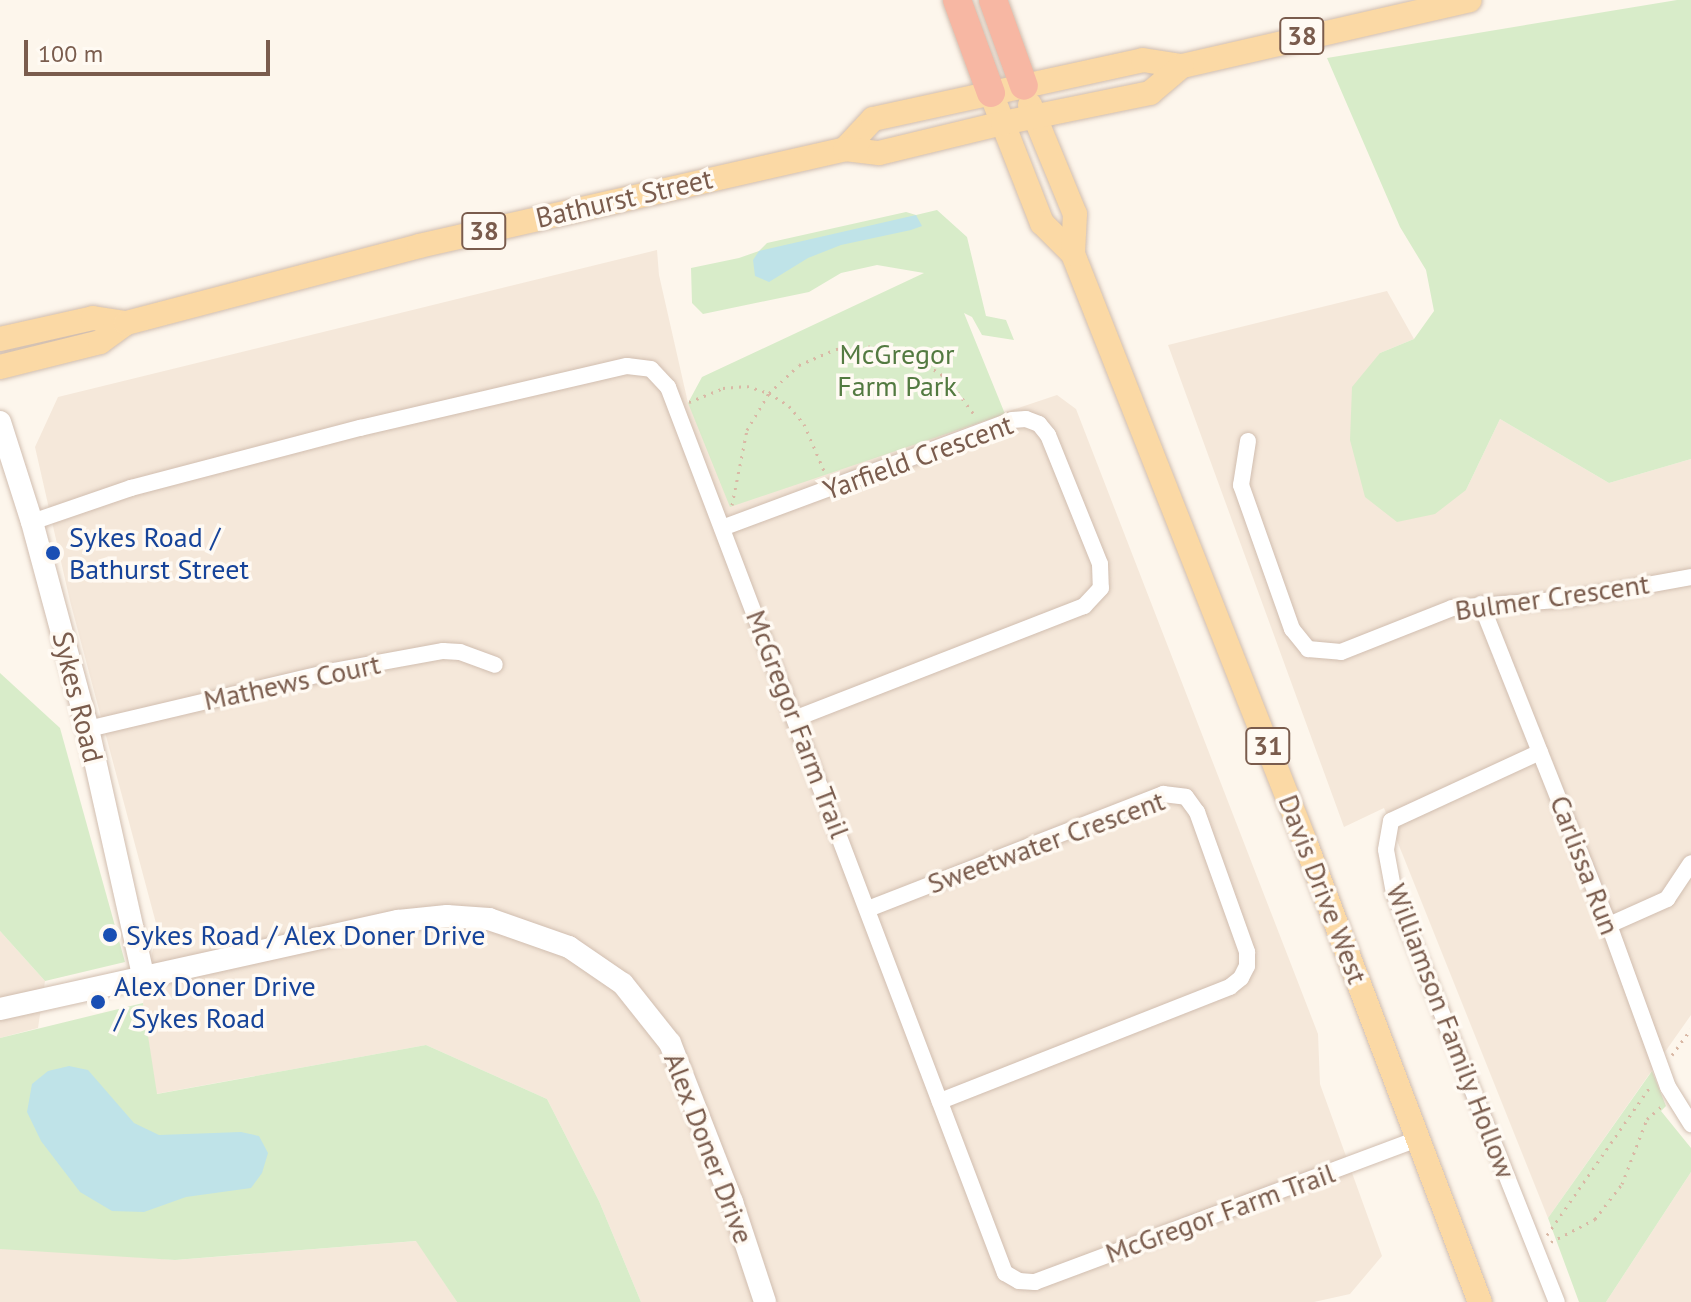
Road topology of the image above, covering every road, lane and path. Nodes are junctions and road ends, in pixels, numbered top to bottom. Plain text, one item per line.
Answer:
1 (957, 0) edge
2 (993, 0) edge
3 (1470, 0) edge
4 (1182, 66) junction
5 (1024, 86) junction
6 (991, 93) junction
7 (1035, 119) junction
8 (1003, 123) junction
9 (845, 149) junction
10 (1073, 254) junction
11 (126, 323) junction
12 (0, 339) edge
13 (0, 367) edge
14 (769, 393) junction
15 (684, 395) dead end
16 (0, 422) edge
17 (985, 430) junction
18 (1248, 441) dead end
19 (831, 487) junction
20 (32, 522) junction
21 (725, 527) junction
22 (1691, 577) edge
23 (1481, 604) junction
24 (495, 665) dead end
25 (797, 718) junction
26 (88, 729) junction
27 (1540, 752) junction
28 (1691, 863) edge
29 (868, 909) junction
30 (1609, 925) junction
31 (143, 976) junction
32 (0, 1009) edge
33 (1691, 1029) edge
34 (1661, 1070) junction
35 (1674, 1097) junction
36 (940, 1101) junction
37 (1691, 1124) edge
38 (1418, 1139) junction
39 (1536, 1250) junction
40 (765, 1302) edge
41 (1480, 1302) edge
42 (1557, 1302) edge

1 - 6 highway, Davis Drive West / 31
2 - 5 highway, Davis Drive West / 31
3 - 4 main road, Bathurst Street / 38
4 - 5 main road, Bathurst Street / 38
4 - 7 main road, Bathurst Street / 38
5 - 6 main road, Bathurst Street / 38
5 - 7 main road, Davis Drive West / 31
6 - 8 main road, Davis Drive West / 31
6 - 9 main road, Bathurst Street / 38
7 - 8 main road, Bathurst Street / 38
7 - 10 main road, Davis Drive West / 31
8 - 9 main road, Bathurst Street / 38
8 - 10 main road, Davis Drive West / 31
9 - 11 main road, Bathurst Street / 38
10 - 38 main road, Davis Drive West / 31
11 - 12 main road, Bathurst Street / 38
11 - 13 main road, Bathurst Street / 38
14 - 15 path
14 - 17 path
14 - 19 path
14 - 21 path
16 - 20 street, Sykes Road
17 - 19 street, Yarfield Crescent
17 - 25 street, Yarfield Crescent
18 - 23 street, Bulmer Crescent
19 - 21 street, Yarfield Crescent
20 - 21 street, McGregor Farm Trail
20 - 26 street, Sykes Road
21 - 25 street, McGregor Farm Trail
22 - 23 street, Bulmer Crescent
23 - 27 street, Carlissa Run
24 - 26 street, Mathews Court
25 - 29 street, McGregor Farm Trail
26 - 31 street, Sykes Road
27 - 30 street, Carlissa Run
27 - 39 street, Williamson Family Hollow
28 - 30 street
29 - 36 street, McGregor Farm Trail
29 - 36 street, Sweetwater Crescent
30 - 34 street, Carlissa Run
31 - 32 street, Alex Doner Drive
31 - 40 street, Alex Doner Drive
33 - 34 path
34 - 35 street, Carlissa Run
34 - 39 path
35 - 37 street, Carlissa Run
35 - 39 path
36 - 38 street, McGregor Farm Trail
38 - 41 main road, Davis Drive West / 31
39 - 42 street, Williamson Family Hollow

